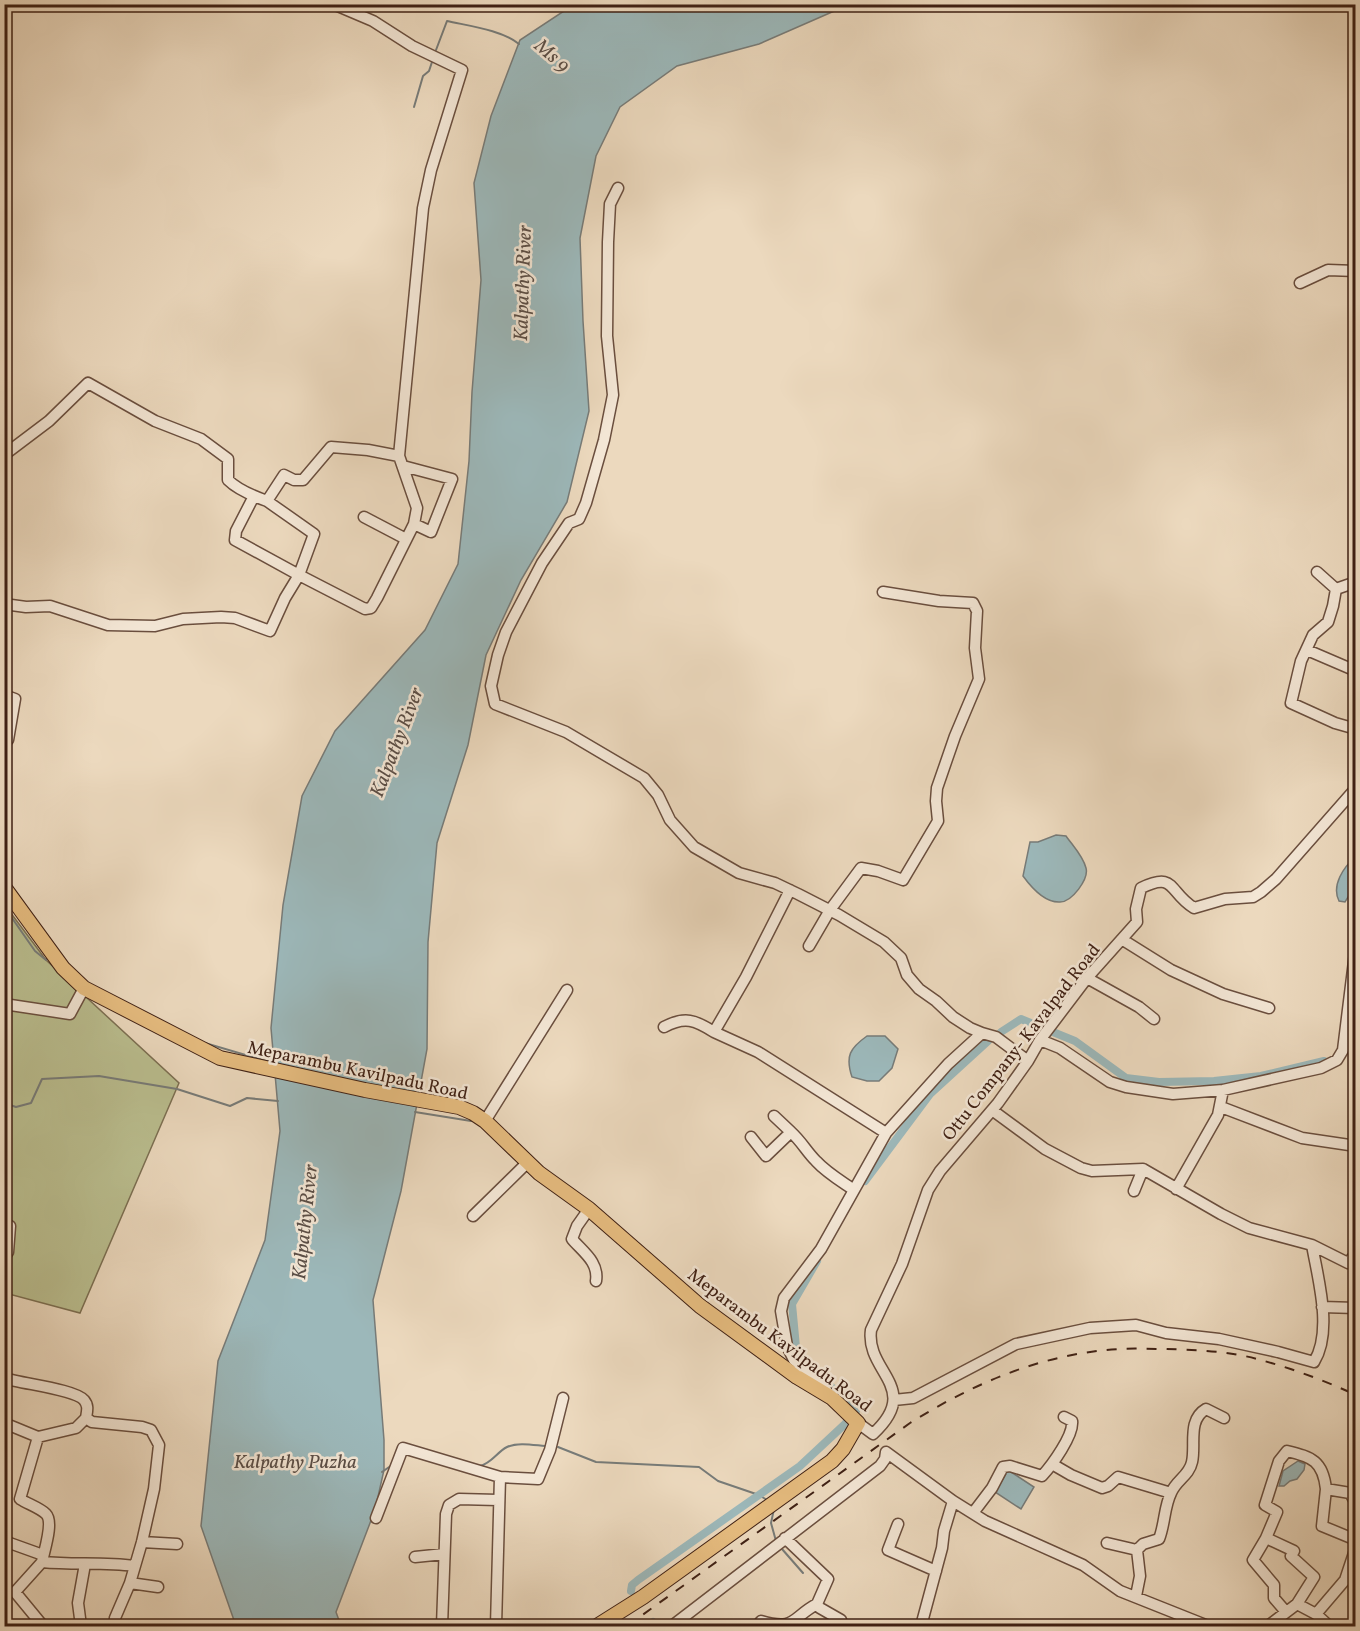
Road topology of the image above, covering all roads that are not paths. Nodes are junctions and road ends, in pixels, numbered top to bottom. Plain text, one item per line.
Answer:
1 (333, 4) edge
2 (618, 188) dead end
3 (1356, 271) edge
4 (1300, 283) dead end
5 (4, 454) edge
6 (401, 461) junction
7 (254, 496) junction
8 (267, 501) junction
9 (364, 517) dead end
10 (414, 524) junction
11 (406, 539) junction
12 (1317, 572) dead end
13 (299, 575) junction
14 (1356, 582) edge
15 (1336, 589) junction
16 (883, 592) dead end
17 (4, 604) edge
18 (1307, 650) junction
19 (1356, 671) edge
20 (4, 695) edge
21 (1356, 729) edge
22 (8, 740) dead end
23 (1356, 788) edge
24 (4, 887) edge
25 (790, 890) junction
26 (830, 910) junction
27 (1123, 940) junction
28 (1356, 945) edge
29 (809, 946) dead end
30 (1087, 978) junction
31 (84, 988) junction
32 (567, 990) dead end
33 (4, 1004) edge
34 (1269, 1008) dead end
35 (1154, 1019) dead end
36 (664, 1027) dead end
37 (714, 1032) junction
38 (982, 1033) junction
39 (1040, 1040) junction
40 (1028, 1061) junction
41 (1223, 1090) junction
42 (1221, 1107) junction
43 (992, 1110) junction
44 (774, 1116) dead end
45 (485, 1121) junction
46 (791, 1132) junction
47 (886, 1133) junction
48 (751, 1137) dead end
49 (1356, 1146) edge
50 (528, 1162) junction
51 (1143, 1169) junction
52 (1176, 1189) junction
53 (854, 1190) junction
54 (1134, 1191) dead end
55 (588, 1209) junction
56 (473, 1215) dead end
57 (10, 1226) dead end
58 (1312, 1245) junction
59 (1356, 1253) edge
60 (4, 1257) edge
61 (596, 1281) dead end
62 (1322, 1307) junction
63 (1356, 1308) edge
64 (4, 1378) edge
65 (563, 1398) dead end
66 (832, 1398) junction
67 (894, 1400) junction
68 (1064, 1417) dead end
69 (86, 1418) junction
70 (1224, 1418) dead end
71 (4, 1423) edge
72 (858, 1423) junction
73 (38, 1437) junction
74 (1053, 1464) junction
75 (501, 1477) junction
76 (1326, 1489) junction
77 (1171, 1493) junction
78 (498, 1500) junction
79 (953, 1501) junction
80 (1356, 1504) edge
81 (973, 1513) junction
82 (376, 1518) dead end
83 (898, 1524) dead end
84 (785, 1538) junction
85 (1266, 1538) junction
86 (1356, 1540) edge
87 (4, 1541) edge
88 (142, 1542) junction
89 (1107, 1543) dead end
90 (177, 1544) dead end
91 (1356, 1547) edge
92 (1137, 1550) junction
93 (444, 1554) junction
94 (415, 1557) dead end
95 (42, 1558) junction
96 (85, 1564) junction
97 (134, 1566) junction
98 (936, 1570) junction
99 (130, 1583) junction
100 (158, 1587) dead end
101 (1136, 1596) junction
102 (817, 1604) junction
103 (1297, 1604) junction
104 (1286, 1612) junction
105 (1316, 1614) junction
106 (841, 1620) dead end
107 (674, 1625) edge
108 (43, 1626) edge
109 (81, 1626) edge
110 (114, 1626) edge
111 (442, 1626) edge
112 (496, 1626) edge
113 (597, 1626) edge
114 (757, 1626) edge
115 (921, 1626) edge
116 (1203, 1626) edge
117 (1268, 1626) edge
118 (1329, 1626) edge

1 - 6 street
2 - 25 street
3 - 4 street
5 - 7 street
6 - 8 street
6 - 10 street
6 - 10 street
7 - 8 street
7 - 13 street
8 - 13 street
9 - 11 street
10 - 11 street
11 - 13 street
12 - 15 street
13 - 17 street
14 - 15 street
15 - 18 street
16 - 26 street
18 - 19 street
18 - 21 street
20 - 22 street
23 - 27 street, Ottu Company- Kavalpad Road
24 - 31 main road, Meparambu Kavilpadu Road
25 - 26 street
25 - 37 street
26 - 29 street
26 - 38 street
27 - 30 street, Ottu Company- Kavalpad Road
27 - 34 street
28 - 41 street
30 - 35 street
30 - 39 street, Ottu Company- Kavalpad Road
31 - 33 street
31 - 45 main road, Meparambu Kavilpadu Road
32 - 45 street
36 - 37 street
37 - 47 street
38 - 40 street
38 - 47 street
39 - 40 street, Ottu Company- Kavalpad Road
39 - 41 street
40 - 43 street, Ottu Company- Kavalpad Road
41 - 42 street
42 - 49 street
42 - 52 street
43 - 51 street
43 - 67 street, Ottu Company- Kavalpad Road
44 - 46 street
45 - 50 main road, Meparambu Kavilpadu Road
46 - 48 street
46 - 53 street
47 - 53 street
50 - 55 main road, Meparambu Kavilpadu Road
50 - 56 street
51 - 52 street
51 - 54 street
52 - 58 street
53 - 66 street
55 - 61 street
55 - 66 main road, Meparambu Kavilpadu Road
57 - 60 street
58 - 59 street
58 - 62 street
62 - 63 street
62 - 67 street
64 - 69 street
65 - 75 street
66 - 72 main road, Meparambu Kavilpadu Road
67 - 72 street, Meparambu Kavilpadu Road
68 - 74 street
69 - 73 street
69 - 88 street
70 - 77 street
71 - 73 street
72 - 113 main road
73 - 95 street
74 - 77 street
74 - 81 street
75 - 78 street
75 - 82 street
76 - 80 street
76 - 85 street
76 - 86 street
77 - 92 street
78 - 93 street
78 - 112 street
79 - 81 street
79 - 84 street
79 - 98 street
81 - 101 street
83 - 98 street
84 - 102 street
84 - 107 street
85 - 103 street
85 - 104 street
87 - 95 street
88 - 90 street
88 - 97 street
89 - 92 street
91 - 105 street
92 - 101 street
93 - 94 street
93 - 111 street
95 - 96 street
95 - 108 street
96 - 97 street
96 - 109 street
97 - 99 street
98 - 115 street
99 - 100 street
99 - 110 street
101 - 116 street
102 - 106 street
102 - 114 street
103 - 104 street
103 - 105 street
104 - 117 street
105 - 118 street

